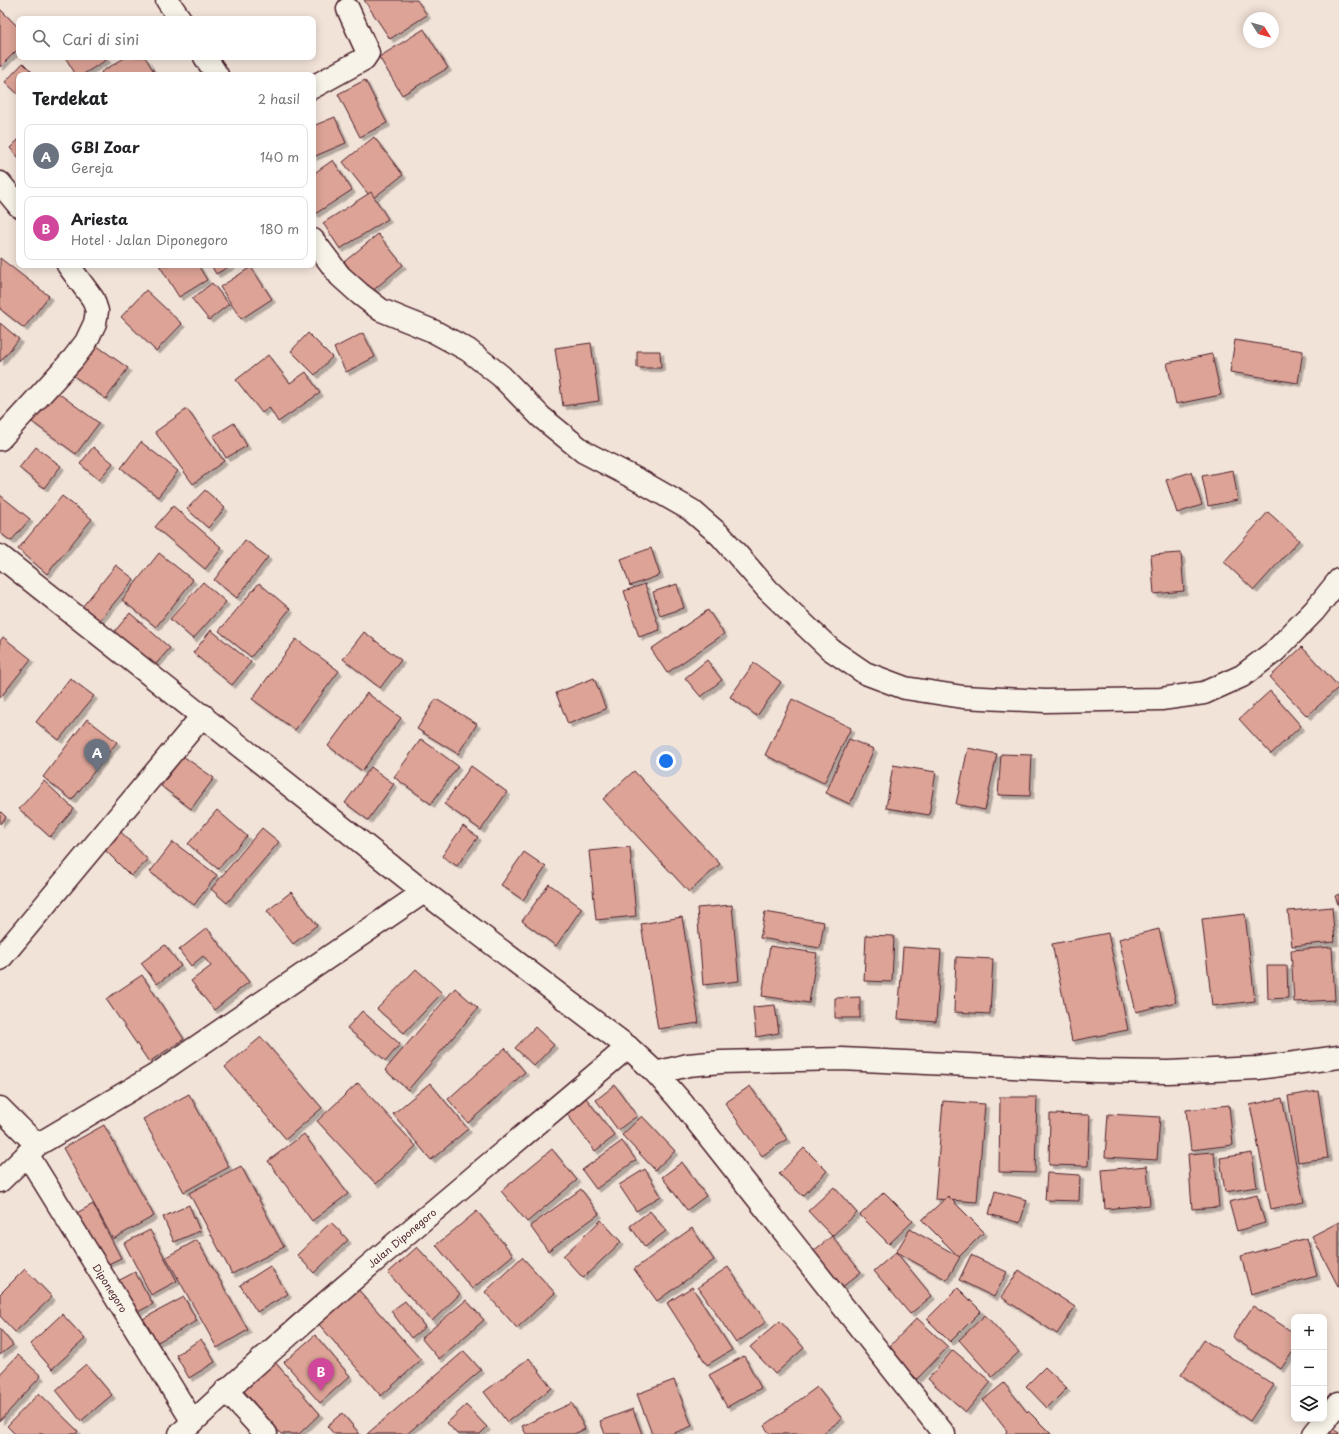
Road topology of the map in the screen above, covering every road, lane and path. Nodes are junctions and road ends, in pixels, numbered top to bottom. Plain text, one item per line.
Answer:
1 (167, 0) edge
2 (348, 9) dead end
3 (178, 16) edge
4 (207, 60) edge
5 (215, 72) edge
6 (316, 85) edge
7 (0, 183) edge
8 (16, 202) edge
9 (316, 244) edge
10 (70, 268) edge
11 (0, 439) edge
12 (0, 556) edge
13 (1339, 580) edge
14 (202, 715) junction
15 (424, 892) junction
16 (0, 959) edge
17 (628, 1047) junction
18 (1339, 1057) edge
19 (656, 1073) junction
20 (0, 1108) edge
21 (32, 1150) junction
22 (0, 1181) edge
23 (226, 1390) junction
24 (1339, 1402) edge
25 (186, 1428) edge
26 (266, 1434) edge
27 (944, 1434) edge
28 (1314, 1434) edge

1 - 3 street
2 - 6 street
4 - 5 street
7 - 8 street
9 - 13 street
10 - 11 street
12 - 14 street
14 - 15 street
14 - 16 street
15 - 17 street
15 - 21 street
17 - 19 street
17 - 23 street, Jalan Diponegoro
18 - 19 street
19 - 27 street
20 - 21 street, Diponegoro
21 - 22 street
21 - 25 street, Diponegoro
23 - 25 street, Jalan Diponegoro
23 - 26 street
24 - 28 street

